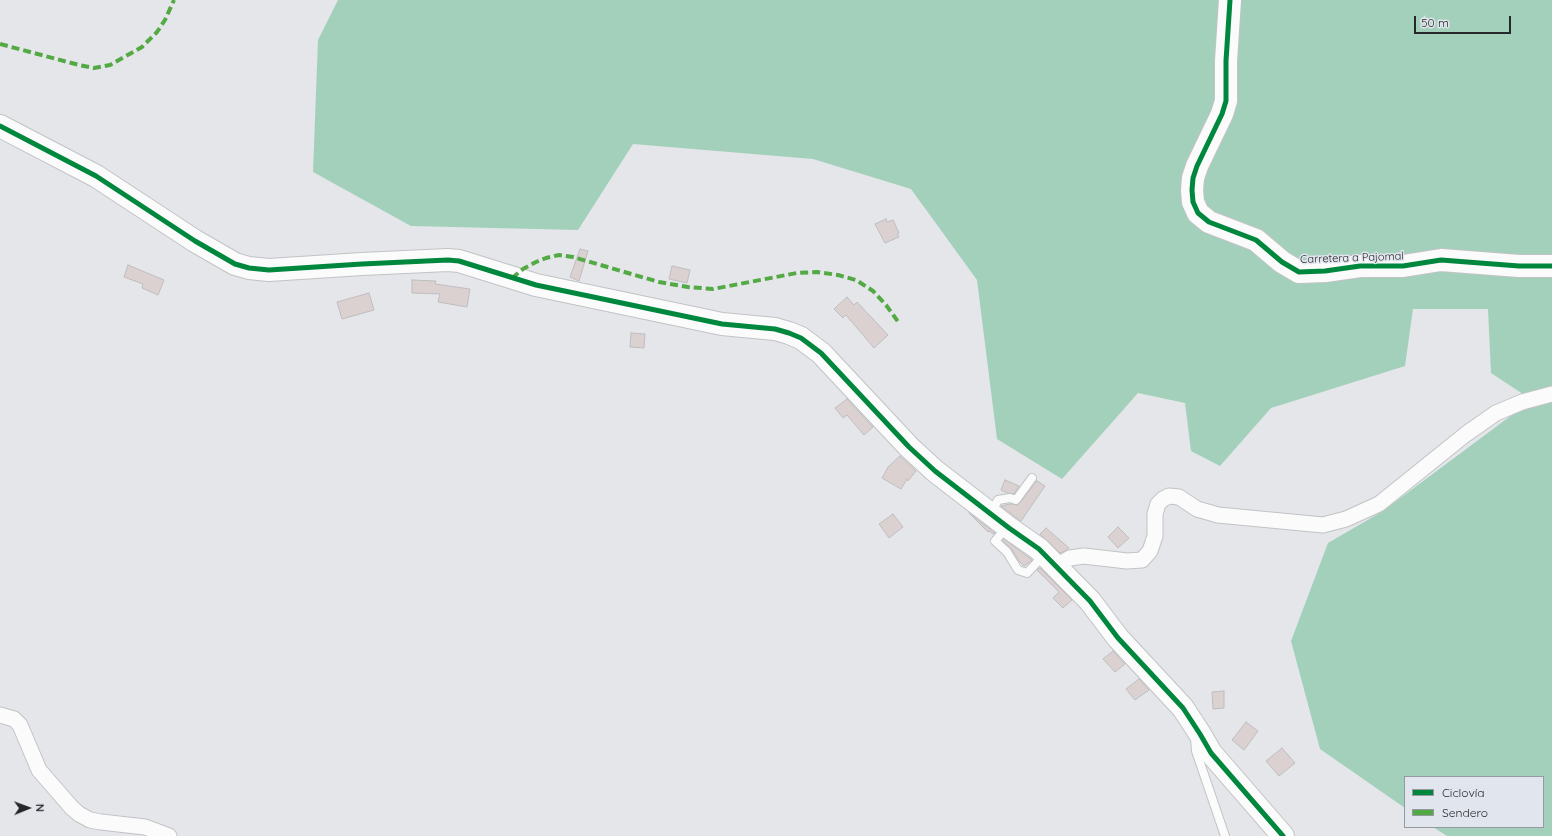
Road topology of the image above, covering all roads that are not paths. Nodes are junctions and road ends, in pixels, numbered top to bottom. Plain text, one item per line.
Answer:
1 (1230, 0) edge
2 (0, 126) edge
3 (1552, 266) edge
4 (1552, 394) edge
5 (1032, 478) dead end
6 (991, 514) junction
7 (1008, 527) junction
8 (1050, 560) junction
9 (0, 716) edge
10 (1195, 725) junction
11 (169, 836) edge
12 (1225, 836) edge
13 (1283, 836) edge

1 - 3 street, Carretera a Pajomal
2 - 6 street
4 - 8 street
5 - 6 lane
6 - 7 street
7 - 8 street
7 - 8 lane
8 - 10 street
9 - 11 street
10 - 12 lane
10 - 13 street

